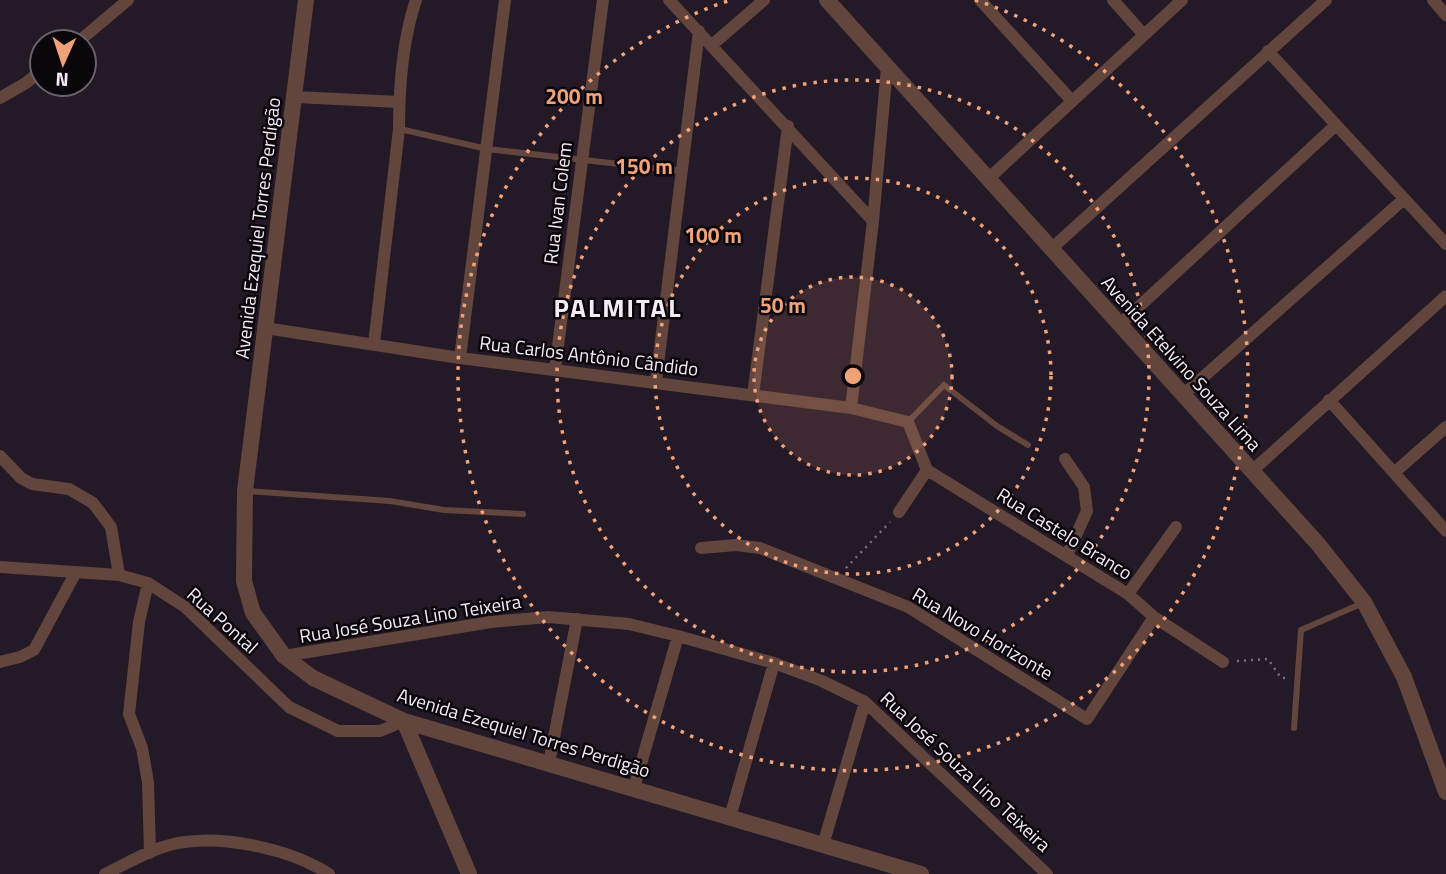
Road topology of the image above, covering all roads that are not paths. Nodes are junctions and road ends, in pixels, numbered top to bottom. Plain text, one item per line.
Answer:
1 (128, 0) edge
2 (306, 0) edge
3 (416, 0) edge
4 (505, 0) edge
5 (603, 0) edge
6 (669, 0) edge
7 (764, 0) edge
8 (980, 0) edge
9 (1112, 0) edge
10 (1182, 0) edge
11 (1326, 0) edge
12 (1433, 0) edge
13 (832, 2) edge
14 (1446, 15) edge
15 (95, 28) edge
16 (699, 31) junction
17 (1144, 35) junction
18 (712, 45) junction
19 (1268, 51) junction
20 (887, 68) junction
21 (28, 81) edge
22 (295, 97) junction
23 (0, 98) edge
24 (1072, 101) junction
25 (399, 102) junction
26 (1336, 125) junction
27 (788, 126) junction
28 (399, 129) junction
29 (487, 149) junction
30 (582, 160) junction
31 (681, 171) junction
32 (988, 179) junction
33 (1404, 199) junction
34 (873, 221) junction
35 (1446, 244) edge
36 (1051, 249) junction
37 (1446, 296) edge
38 (1119, 325) junction
39 (265, 328) junction
40 (374, 344) junction
41 (460, 358) junction
42 (555, 369) junction
43 (656, 381) junction
44 (753, 395) junction
45 (1183, 396) junction
46 (1329, 400) junction
47 (852, 408) junction
48 (908, 422) junction
49 (1446, 426) edge
50 (1028, 445) dead end
51 (0, 456) edge
52 (1065, 459) dead end
53 (927, 470) junction
54 (1252, 471) junction
55 (1395, 472) junction
56 (245, 491) junction
57 (899, 512) road end
58 (523, 514) dead end
59 (1176, 527) dead end
60 (1446, 531) edge
61 (701, 548) dead end
62 (1067, 555) junction
63 (0, 567) edge
64 (76, 572) junction
65 (120, 575) junction
66 (148, 583) junction
67 (1128, 594) junction
68 (1364, 602) junction
69 (1154, 617) junction
70 (577, 619) junction
71 (678, 636) junction
72 (284, 656) junction
73 (0, 662) edge
74 (1223, 662) road end
75 (774, 663) junction
76 (865, 702) junction
77 (404, 721) junction
78 (1294, 728) dead end
79 (549, 763) junction
80 (634, 788) junction
81 (1446, 792) edge
82 (730, 817) junction
83 (822, 845) junction
84 (150, 853) junction
85 (105, 874) edge
86 (329, 874) edge
87 (469, 874) edge
88 (921, 874) edge
89 (1047, 874) edge

1 - 15 street
2 - 22 street, Avenida Ezequiel Torres Perdigão
3 - 25 street
4 - 29 street
5 - 30 street, Rua Ivan Colem
6 - 16 street
7 - 18 street
8 - 24 street
9 - 17 street
10 - 17 street
11 - 19 street
12 - 14 street
13 - 20 street, Avenida Etelvino Souza Lima
16 - 18 street
16 - 31 street
17 - 24 street
18 - 27 street
19 - 26 street
19 - 36 street
20 - 32 street, Avenida Etelvino Souza Lima
20 - 34 street
21 - 23 street
22 - 25 street
22 - 39 street, Avenida Ezequiel Torres Perdigão
24 - 32 street
25 - 28 street
26 - 33 street
26 - 38 street
27 - 34 street
27 - 44 street
28 - 29 lane
28 - 40 street
29 - 30 lane
29 - 41 street
30 - 31 lane
30 - 42 street, Rua Ivan Colem
31 - 43 street
32 - 36 street, Avenida Etelvino Souza Lima
33 - 35 street
33 - 45 street
34 - 47 street
36 - 38 street, Avenida Etelvino Souza Lima
37 - 46 street
38 - 45 street, Avenida Etelvino Souza Lima
39 - 40 street, Rua Carlos Antônio Cândido
39 - 56 street, Avenida Ezequiel Torres Perdigão
40 - 41 street, Rua Carlos Antônio Cândido
41 - 42 street, Rua Carlos Antônio Cândido
42 - 43 street, Rua Carlos Antônio Cândido
43 - 44 street, Rua Carlos Antônio Cândido
44 - 47 street, Rua Carlos Antônio Cândido
45 - 54 street, Avenida Etelvino Souza Lima
46 - 54 street
46 - 55 street
47 - 48 street, Rua Carlos Antônio Cândido
48 - 50 lane
48 - 53 street
49 - 55 street
51 - 65 street
52 - 62 street
53 - 57 street
53 - 62 street, Rua Castelo Branco
54 - 68 street, Avenida Etelvino Souza Lima
55 - 60 street
56 - 58 lane
56 - 72 street, Avenida Ezequiel Torres Perdigão
59 - 67 street
61 - 69 street, Rua Novo Horizonte
62 - 67 street, Rua Castelo Branco
63 - 64 street, Rua Pontal
64 - 65 street, Rua Pontal
64 - 73 street
65 - 66 street, Rua Pontal
66 - 77 street, Rua Pontal
66 - 84 street
67 - 69 street, Rua Castelo Branco
68 - 78 lane
68 - 81 street, Avenida Etelvino Souza Lima
69 - 74 street, Rua Castelo Branco
70 - 71 street, Rua José Souza Lino Teixeira
70 - 72 street, Rua José Souza Lino Teixeira
70 - 79 street
71 - 75 street, Rua José Souza Lino Teixeira
71 - 80 street
72 - 77 street, Avenida Ezequiel Torres Perdigão
75 - 76 street, Rua José Souza Lino Teixeira
75 - 82 street
76 - 83 street
76 - 89 street, Rua José Souza Lino Teixeira
77 - 79 street, Avenida Ezequiel Torres Perdigão
77 - 87 street
79 - 80 street, Avenida Ezequiel Torres Perdigão
80 - 82 street, Avenida Ezequiel Torres Perdigão
82 - 83 street, Avenida Ezequiel Torres Perdigão
83 - 88 street, Avenida Ezequiel Torres Perdigão
84 - 85 street
84 - 86 street

